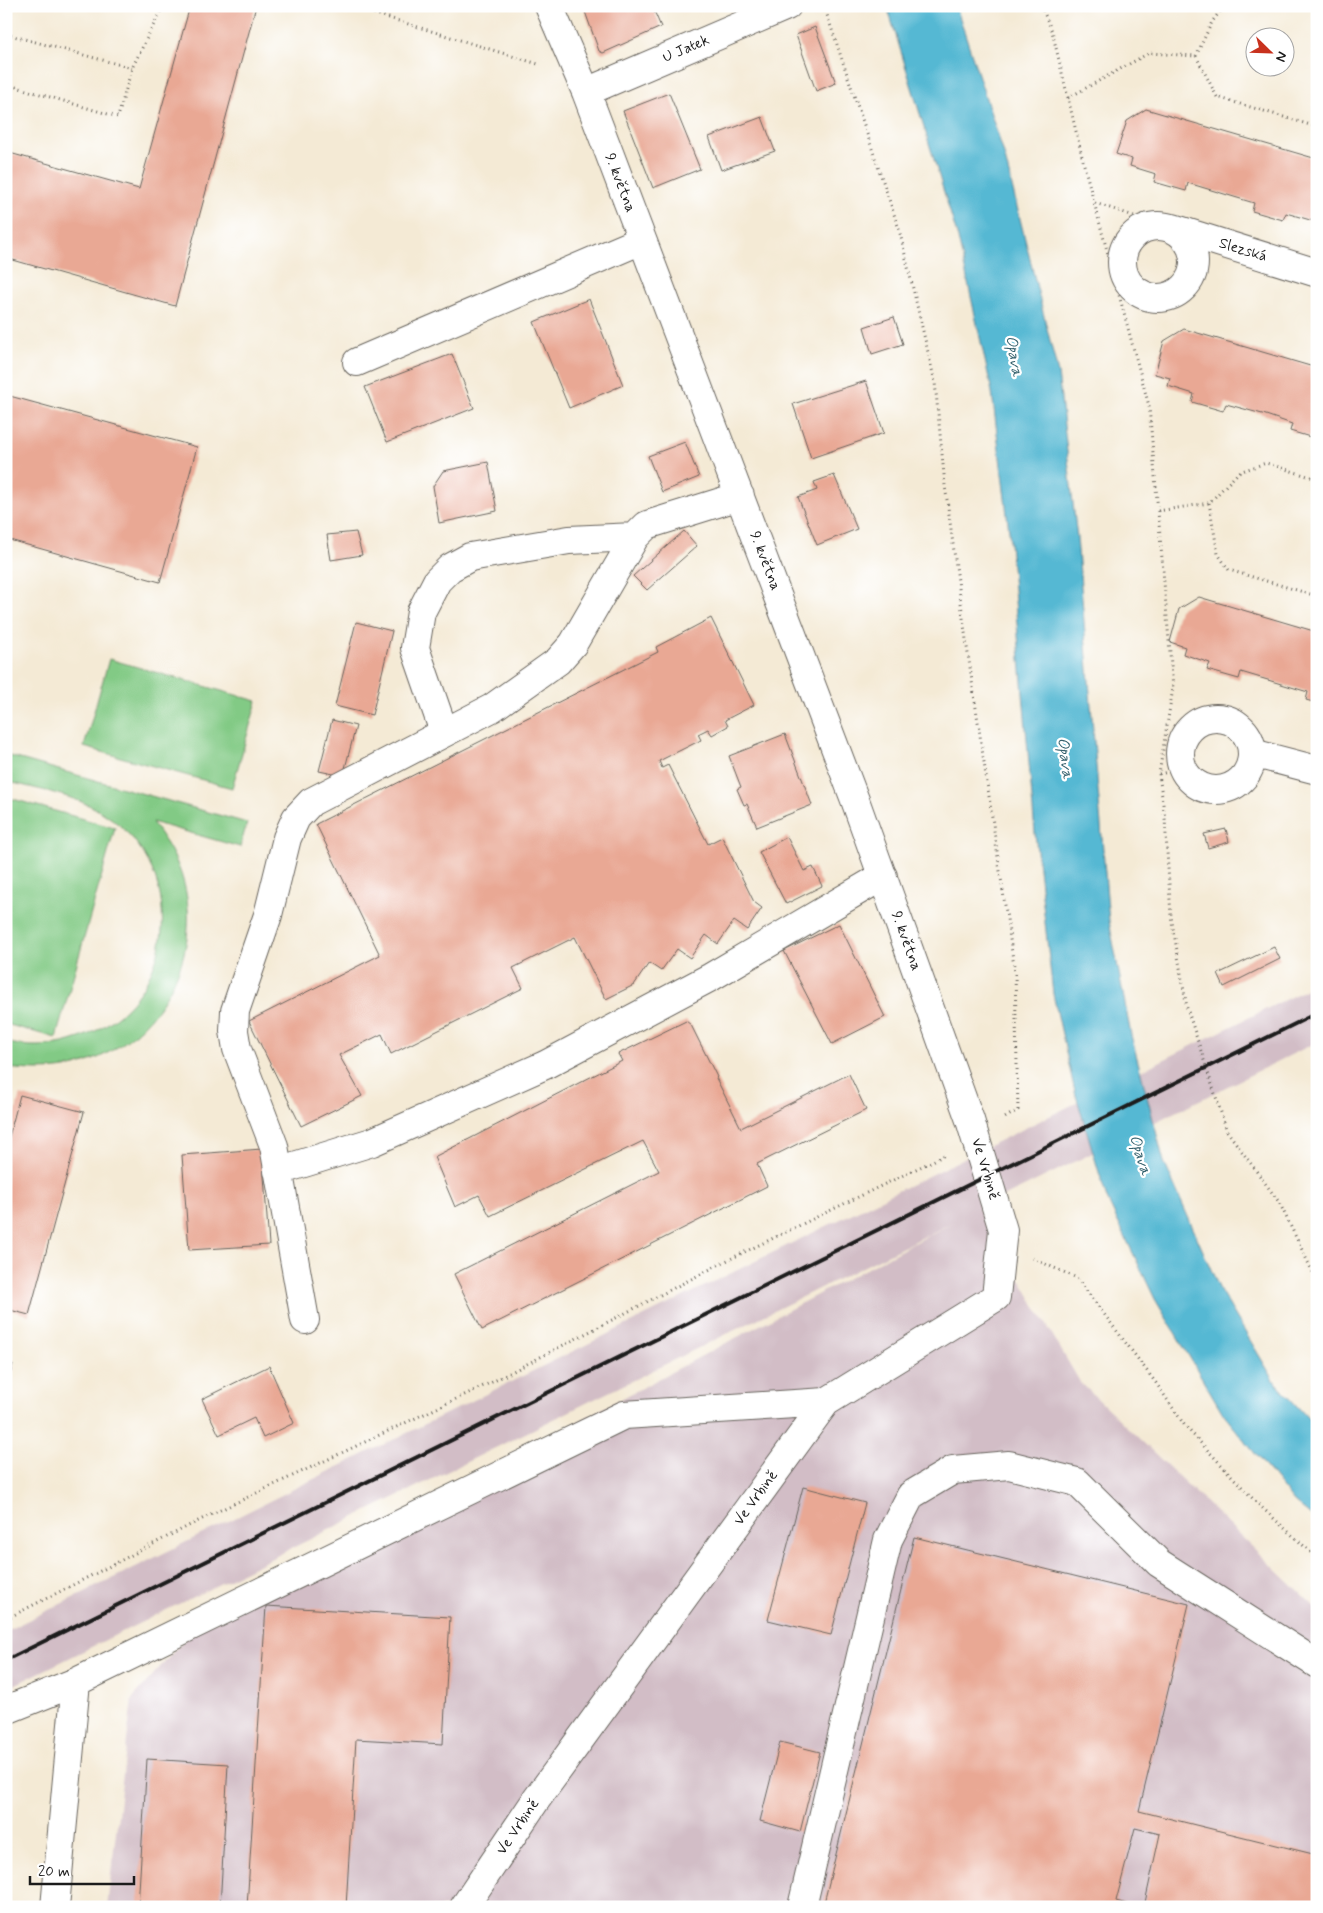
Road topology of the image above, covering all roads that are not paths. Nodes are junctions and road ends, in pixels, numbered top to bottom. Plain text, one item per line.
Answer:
1 (549, 6) edge
2 (787, 6) edge
3 (582, 85) junction
4 (1168, 227) road end
5 (642, 240) junction
6 (1317, 273) edge
7 (357, 362) dead end
8 (740, 496) junction
9 (635, 537) junction
10 (444, 732) junction
11 (1252, 753) junction
12 (1317, 770) edge
13 (883, 876) junction
14 (973, 1129) joint
15 (278, 1171) junction
16 (305, 1320) dead end
17 (826, 1402) junction
18 (1317, 1664) edge
19 (76, 1682) junction
20 (6, 1710) edge
21 (56, 1907) edge
22 (464, 1907) edge
23 (802, 1907) edge

1 - 3 street, 9. května
2 - 3 street, U Jatek
3 - 5 street, 9. května
4 - 6 street, Slezská
5 - 7 street
5 - 8 street, 9. května
8 - 9 street
8 - 13 street, 9. května
9 - 10 street
9 - 10 street
10 - 15 street
11 - 11 street
11 - 12 street
13 - 14 street, 9. května
13 - 15 street
14 - 17 street, Ve Vrbině
15 - 16 street
17 - 19 street
17 - 22 street, Ve Vrbině
18 - 23 street
19 - 20 street
19 - 21 street

